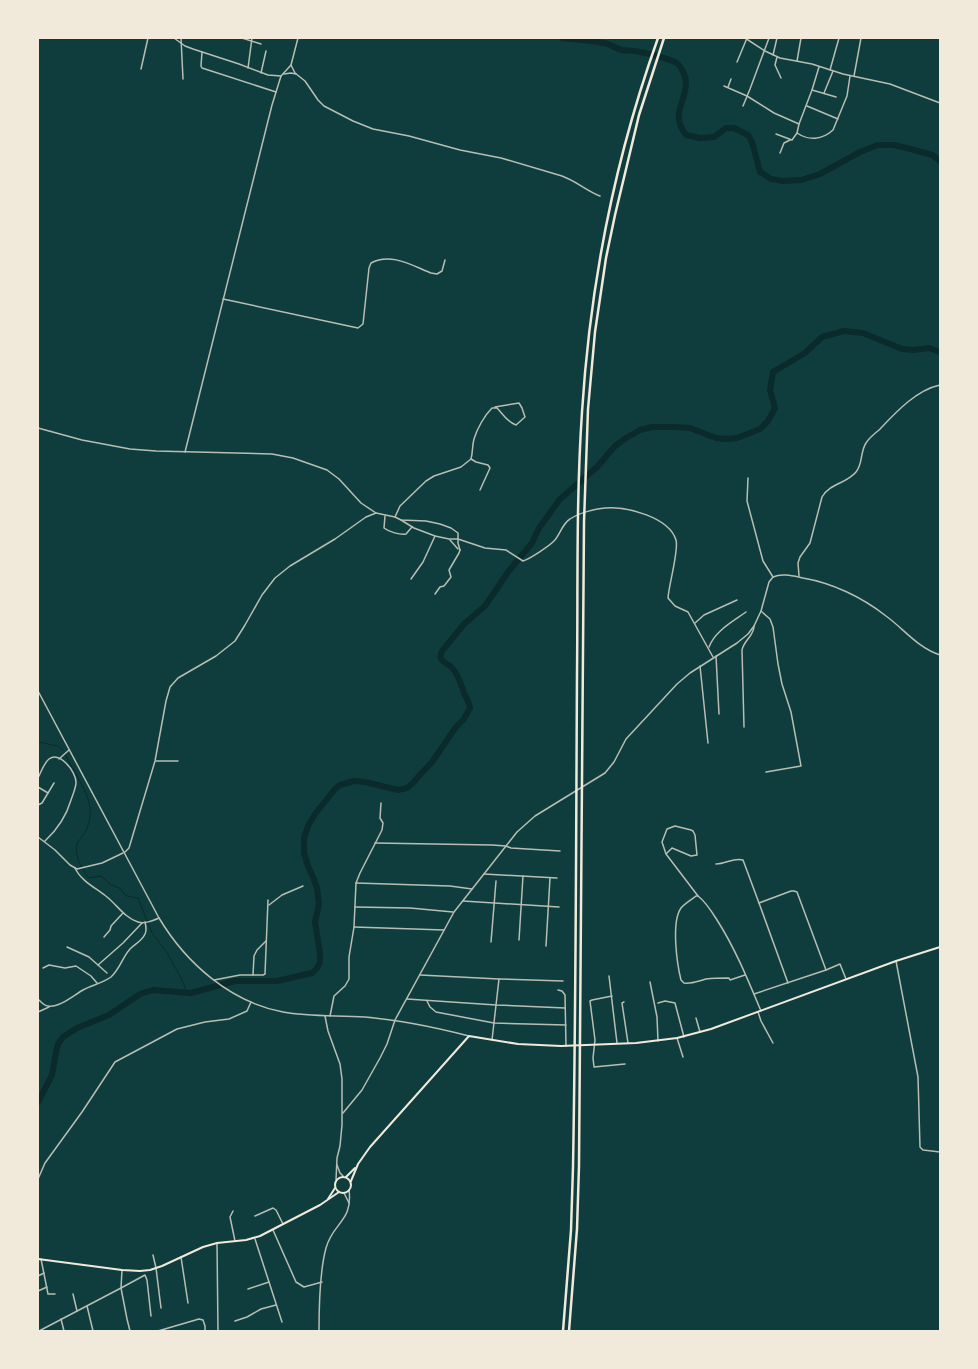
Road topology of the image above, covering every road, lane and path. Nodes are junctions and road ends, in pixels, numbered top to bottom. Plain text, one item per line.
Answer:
1 (148, 38) edge
2 (174, 38) edge
3 (181, 38) edge
4 (242, 38) edge
5 (252, 38) edge
6 (298, 38) edge
7 (658, 38) edge
8 (664, 38) edge
9 (746, 38) edge
10 (769, 38) edge
11 (777, 38) edge
12 (801, 38) edge
13 (839, 38) edge
14 (861, 38) edge
15 (252, 41) junction
16 (181, 43) junction
17 (261, 44) dead end
18 (266, 51) dead end
19 (765, 51) junction
20 (202, 52) junction
21 (773, 55) junction
22 (777, 57) junction
23 (797, 61) junction
24 (737, 62) dead end
25 (291, 65) junction
26 (819, 66) junction
27 (248, 68) junction
28 (141, 69) dead end
29 (832, 71) junction
30 (261, 73) junction
31 (298, 75) junction
32 (282, 76) junction
33 (850, 76) junction
34 (854, 76) junction
35 (781, 78) dead end
36 (731, 79) dead end
37 (183, 80) dead end
38 (724, 86) dead end
39 (728, 88) junction
40 (812, 90) junction
41 (276, 92) junction
42 (824, 93) junction
43 (747, 96) junction
44 (836, 97) dead end
45 (940, 103) edge
46 (743, 106) dead end
47 (807, 106) junction
48 (838, 119) junction
49 (799, 124) junction
50 (776, 134) dead end
51 (797, 134) junction
52 (790, 140) junction
53 (780, 153) dead end
54 (600, 196) dead end
55 (445, 260) dead end
56 (223, 298) junction
57 (940, 385) edge
58 (495, 407) junction
59 (38, 428) edge
60 (185, 452) junction
61 (471, 459) junction
62 (748, 478) dead end
63 (480, 490) dead end
64 (376, 513) junction
65 (385, 516) junction
66 (395, 517) junction
67 (401, 520) junction
68 (412, 526) junction
69 (435, 536) junction
70 (458, 539) junction
71 (449, 540) junction
72 (460, 550) junction
73 (772, 577) junction
74 (798, 577) junction
75 (411, 579) dead end
76 (435, 594) dead end
77 (737, 600) dead end
78 (761, 611) junction
79 (746, 612) dead end
80 (695, 623) junction
81 (754, 626) junction
82 (708, 647) junction
83 (940, 655) edge
84 (716, 656) junction
85 (713, 657) junction
86 (700, 666) junction
87 (38, 691) edge
88 (719, 714) dead end
89 (744, 726) dead end
90 (708, 743) dead end
91 (68, 750) junction
92 (59, 759) junction
93 (156, 761) junction
94 (178, 761) dead end
95 (766, 772) dead end
96 (38, 778) edge
97 (54, 783) dead end
98 (38, 788) edge
99 (48, 793) junction
100 (381, 803) dead end
101 (38, 805) edge
102 (38, 837) edge
103 (45, 841) junction
104 (375, 843) junction
105 (506, 846) junction
106 (560, 851) dead end
107 (124, 853) junction
108 (666, 854) junction
109 (716, 864) dead end
110 (75, 868) junction
111 (484, 874) junction
112 (523, 876) junction
113 (550, 877) junction
114 (557, 878) dead end
115 (496, 881) dead end
116 (356, 883) junction
117 (303, 886) dead end
118 (472, 889) junction
119 (698, 896) junction
120 (268, 900) dead end
121 (463, 900) junction
122 (494, 903) junction
123 (759, 903) junction
124 (269, 905) junction
125 (521, 905) junction
126 (548, 906) junction
127 (355, 907) junction
128 (559, 907) dead end
129 (454, 912) junction
130 (123, 913) junction
131 (158, 918) junction
132 (144, 923) junction
133 (354, 927) junction
134 (444, 930) junction
135 (104, 937) dead end
136 (519, 940) dead end
137 (266, 941) junction
138 (491, 942) dead end
139 (546, 946) dead end
140 (66, 947) dead end
141 (940, 947) edge
142 (896, 961) junction
143 (98, 965) junction
144 (43, 968) dead end
145 (826, 970) junction
146 (107, 973) dead end
147 (253, 975) junction
148 (420, 975) junction
149 (745, 975) junction
150 (609, 976) dead end
151 (498, 979) junction
152 (214, 980) junction
153 (846, 980) junction
154 (563, 981) dead end
155 (650, 982) dead end
156 (97, 983) junction
157 (788, 983) junction
158 (558, 990) dead end
159 (754, 994) junction
160 (612, 996) junction
161 (38, 999) edge
162 (407, 999) junction
163 (427, 1001) junction
164 (251, 1002) junction
165 (624, 1002) dead end
166 (658, 1003) dead end
167 (496, 1005) junction
168 (49, 1007) junction
169 (565, 1008) junction
170 (759, 1011) junction
171 (38, 1012) edge
172 (325, 1016) junction
173 (330, 1016) junction
174 (696, 1018) dead end
175 (395, 1020) junction
176 (494, 1023) junction
177 (566, 1025) junction
178 (700, 1032) junction
179 (469, 1036) junction
180 (684, 1037) junction
181 (677, 1038) junction
182 (492, 1040) junction
183 (658, 1041) junction
184 (628, 1043) junction
185 (773, 1043) dead end
186 (617, 1044) junction
187 (594, 1045) junction
188 (567, 1046) junction
189 (683, 1057) dead end
190 (624, 1064) dead end
191 (342, 1113) junction
192 (940, 1152) edge
193 (336, 1163) junction
194 (358, 1164) junction
195 (344, 1176) junction
196 (38, 1179) edge
197 (336, 1180) junction
198 (351, 1181) junction
199 (336, 1188) junction
200 (349, 1190) junction
201 (339, 1192) junction
202 (344, 1193) junction
203 (327, 1200) junction
204 (350, 1205) junction
205 (233, 1211) dead end
206 (255, 1216) dead end
207 (283, 1224) junction
208 (273, 1230) junction
209 (255, 1238) junction
210 (235, 1241) junction
211 (218, 1243) junction
212 (152, 1255) dead end
213 (181, 1257) junction
214 (38, 1259) edge
215 (41, 1259) junction
216 (156, 1268) junction
217 (122, 1270) junction
218 (44, 1273) junction
219 (38, 1276) edge
220 (269, 1282) junction
221 (322, 1282) junction
222 (47, 1287) junction
223 (121, 1288) junction
224 (248, 1289) dead end
225 (38, 1291) edge
226 (55, 1294) dead end
227 (73, 1294) dead end
228 (188, 1303) dead end
229 (276, 1304) junction
230 (87, 1306) junction
231 (161, 1308) dead end
232 (77, 1311) junction
233 (151, 1316) dead end
234 (61, 1319) junction
235 (235, 1321) dead end
236 (282, 1322) dead end
237 (39, 1330) edge
238 (64, 1331) edge
239 (93, 1331) edge
240 (130, 1331) edge
241 (158, 1331) edge
242 (205, 1331) edge
243 (218, 1331) edge
244 (319, 1331) edge
245 (563, 1331) edge
246 (569, 1331) edge

1 - 28 street
2 - 16 street
3 - 16 street
4 - 15 street
5 - 15 street
6 - 25 street
7 - 245 highway
8 - 246 highway
9 - 19 street
9 - 24 street
10 - 19 street
11 - 21 street
12 - 23 street
13 - 29 street
14 - 34 street
15 - 17 street
15 - 27 street
16 - 20 street
16 - 37 street
18 - 30 street
19 - 21 street
19 - 43 street
20 - 27 street
20 - 41 street
21 - 22 street
22 - 23 street
22 - 35 street
23 - 26 street
25 - 31 street
25 - 32 street
26 - 29 street
26 - 40 street
27 - 30 street
29 - 33 street
29 - 42 street
30 - 32 street
31 - 32 street
31 - 54 street
32 - 41 street
33 - 34 street
33 - 48 street
34 - 45 street
36 - 39 street
38 - 39 street
39 - 43 street
40 - 42 street
40 - 47 street
41 - 56 street
42 - 44 street
43 - 46 street
43 - 49 street
47 - 48 street
47 - 49 street
48 - 51 street
49 - 51 street
50 - 52 street
51 - 52 street
52 - 53 street
55 - 56 street
56 - 60 street
57 - 74 street
58 - 58 street
58 - 61 street
59 - 60 street
60 - 64 street
61 - 63 street
61 - 66 street
62 - 73 street
64 - 65 street
64 - 93 street
65 - 66 street
65 - 68 street
66 - 67 street
67 - 68 street
67 - 70 street
68 - 69 street
69 - 71 street
69 - 75 street
70 - 71 street
70 - 72 street
70 - 80 street
71 - 72 street
72 - 76 street
73 - 74 street
73 - 78 street
74 - 83 street
77 - 80 street
78 - 81 street
78 - 95 street
79 - 82 street
80 - 82 street
81 - 84 street
81 - 89 street
82 - 85 street
84 - 85 street
84 - 88 street
85 - 86 street
86 - 90 street
86 - 105 street
87 - 91 street
91 - 92 street
91 - 107 street
92 - 96 street
92 - 103 street
93 - 94 street
93 - 107 street
97 - 99 street
98 - 99 street
99 - 101 street
100 - 104 street
102 - 103 street
103 - 110 street
104 - 105 street
104 - 116 street
105 - 106 street
105 - 111 street
107 - 110 street
107 - 131 street
108 - 108 street
108 - 119 street
109 - 123 street
110 - 130 street
111 - 112 street
111 - 118 street
112 - 113 street
112 - 125 street
113 - 114 street
113 - 126 street
115 - 122 street
116 - 118 street
116 - 127 street
117 - 124 street
118 - 121 street
119 - 149 street
119 - 149 street
120 - 124 street
121 - 122 street
121 - 129 street
122 - 125 street
122 - 138 street
123 - 145 street
123 - 157 street
124 - 137 street
125 - 126 street
125 - 136 street
126 - 128 street
126 - 139 street
127 - 129 street
127 - 133 street
129 - 134 street
130 - 132 street
130 - 135 street
131 - 132 street
131 - 152 street
132 - 143 street
132 - 156 street
133 - 134 street
133 - 173 street
134 - 148 street
137 - 147 street
137 - 147 street
140 - 143 street
141 - 142 main road
142 - 153 main road
142 - 192 street
143 - 146 street
144 - 156 street
145 - 153 street
145 - 157 street
147 - 152 street
148 - 151 street
148 - 162 street
149 - 159 street
150 - 160 street
151 - 154 street
151 - 167 street
152 - 164 street
153 - 170 main road
155 - 183 street
156 - 168 street
157 - 159 street
158 - 169 street
159 - 170 street
160 - 186 street
160 - 187 street
161 - 168 street
162 - 163 street
162 - 175 street
163 - 167 street
163 - 176 street
164 - 172 street
164 - 196 street
165 - 184 street
166 - 180 street
167 - 169 street
167 - 176 street
168 - 171 street
169 - 177 street
170 - 178 main road
170 - 185 street
172 - 173 street
172 - 191 street
173 - 175 street
174 - 178 street
175 - 179 street
175 - 191 street
176 - 177 street
176 - 182 street
177 - 188 street
178 - 180 main road
179 - 182 main road
179 - 194 main road
180 - 181 main road
181 - 183 main road
181 - 189 street
182 - 188 main road
183 - 184 main road
184 - 186 main road
186 - 187 main road
187 - 188 main road
187 - 190 street
191 - 193 street
193 - 195 street
193 - 197 street
194 - 195 main road
194 - 198 main road
195 - 197 main road
195 - 198 main road
197 - 199 main road
198 - 200 main road
199 - 201 main road
199 - 203 main road
200 - 202 main road
200 - 204 street
201 - 202 main road
201 - 203 main road
202 - 204 street
203 - 207 main road
204 - 221 street
205 - 210 street
206 - 207 street
207 - 208 main road
208 - 209 main road
208 - 221 street
209 - 210 main road
209 - 220 street
210 - 211 main road
211 - 213 main road
211 - 243 street
212 - 216 street
213 - 216 main road
213 - 228 street
214 - 215 main road
215 - 217 main road
215 - 218 street
216 - 217 main road
216 - 231 street
217 - 223 street
218 - 219 street
218 - 222 street
220 - 224 street
220 - 229 street
221 - 244 street
222 - 225 street
222 - 226 street
223 - 230 street
223 - 233 street
223 - 240 street
227 - 232 street
229 - 235 street
229 - 236 street
230 - 232 street
230 - 239 street
232 - 234 street
234 - 237 street
234 - 238 street
241 - 242 street

